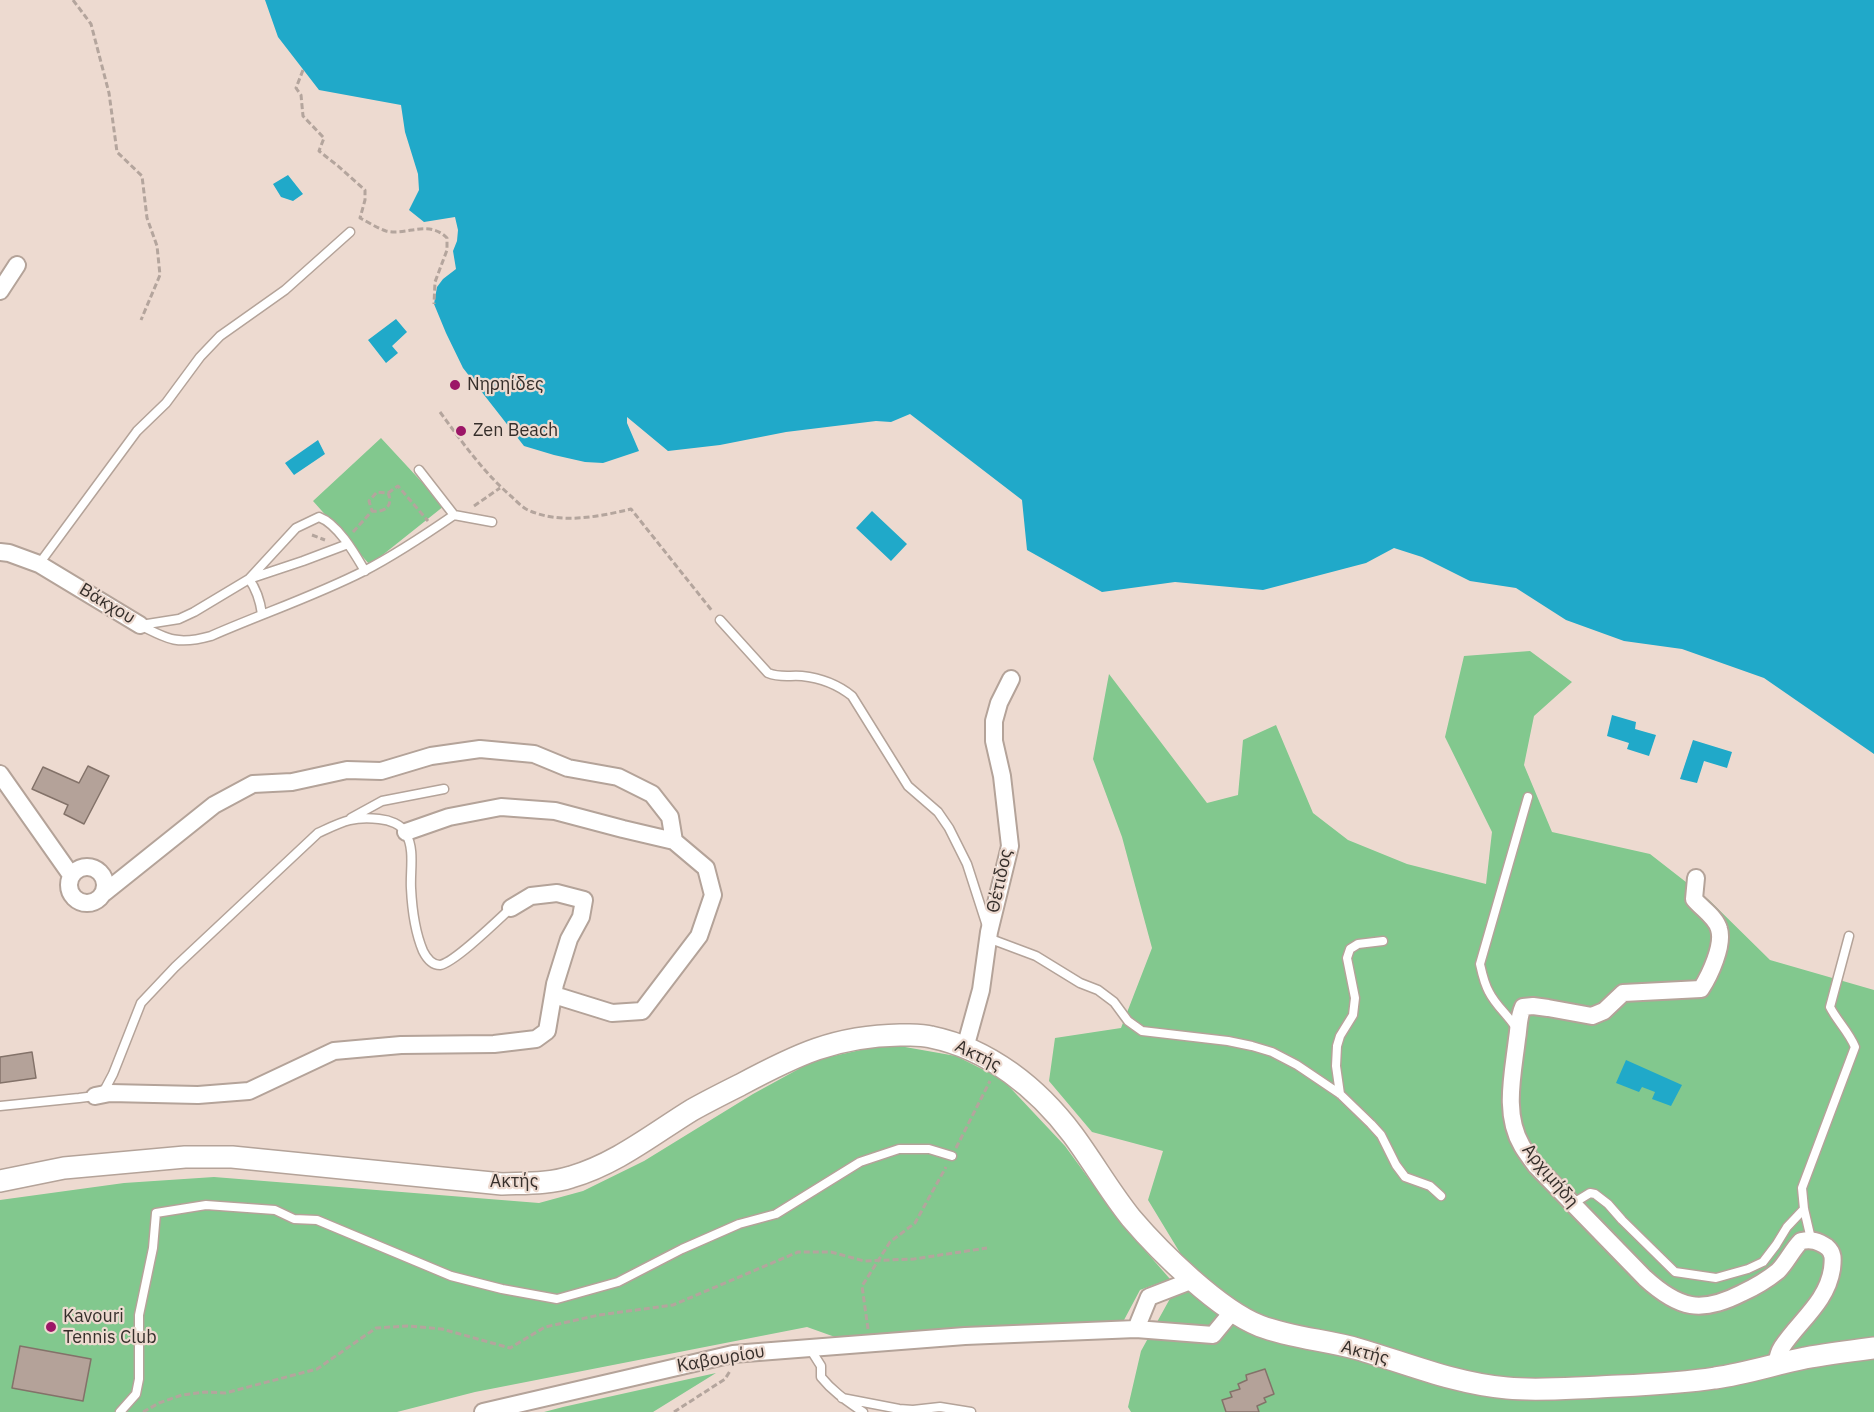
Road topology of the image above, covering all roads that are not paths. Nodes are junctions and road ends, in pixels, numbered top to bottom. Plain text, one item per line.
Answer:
1 (350, 232) dead end
2 (17, 265) dead end
3 (0, 291) edge
4 (419, 470) dead end
5 (454, 515) junction
6 (492, 522) dead end
7 (348, 544) junction
8 (0, 552) edge
9 (39, 564) junction
10 (365, 571) junction
11 (249, 579) junction
12 (262, 614) junction
13 (720, 620) road end
14 (141, 625) junction
15 (1011, 679) dead end
16 (0, 774) edge
17 (444, 789) dead end
18 (1528, 797) dead end
19 (347, 819) junction
20 (406, 832) junction
21 (674, 840) junction
22 (71, 876) junction
23 (1696, 878) dead end
24 (104, 893) junction
25 (511, 908) joint
26 (989, 935) junction
27 (1849, 936) dead end
28 (1383, 941) dead end
29 (554, 995) junction
30 (1518, 1033) junction
31 (965, 1048) junction
32 (1340, 1094) junction
33 (94, 1096) junction
34 (0, 1106) edge
35 (952, 1156) road end
36 (0, 1181) edge
37 (1441, 1196) dead end
38 (1572, 1204) junction
39 (1803, 1209) junction
40 (1811, 1239) junction
41 (1193, 1280) junction
42 (1232, 1312) junction
43 (1136, 1329) junction
44 (809, 1347) junction
45 (1874, 1348) edge
46 (1776, 1365) junction
47 (842, 1398) junction
48 (120, 1412) edge
49 (483, 1412) edge
50 (863, 1412) edge
51 (971, 1412) edge

1 - 9 lane
2 - 3 street
4 - 5 lane
5 - 6 lane
5 - 10 lane
7 - 10 lane
7 - 11 lane
7 - 11 lane, Βάκχου
8 - 9 street, Βάκχου
9 - 14 street, Βάκχου
10 - 12 lane
11 - 12 lane
11 - 14 lane, Βάκχου
12 - 14 lane
13 - 26 lane
15 - 26 street, Θέτιδος
16 - 22 street
17 - 19 lane
18 - 30 lane
19 - 20 lane
19 - 33 lane
20 - 21 street
20 - 25 lane
21 - 24 street
21 - 29 street
22 - 24 street
22 - 24 street
23 - 30 street, Αρχιμήδη
25 - 29 street
26 - 31 street, Θέτιδος
26 - 32 lane
27 - 39 lane
28 - 32 lane
29 - 33 street
30 - 38 street, Αρχιμήδη
31 - 36 street, Ακτής
31 - 41 street, Ακτής
32 - 37 lane
33 - 34 lane
35 - 48 lane
38 - 39 lane
38 - 40 street, Αρχιμήδη
39 - 40 lane
40 - 46 street
41 - 42 street, Ακτής
41 - 43 street
42 - 43 street, Καβουρίου
42 - 46 street, Ακτής
43 - 44 street, Καβουρίου
44 - 47 lane
44 - 49 street, Καβουρίου
45 - 46 street, Ακτής
47 - 50 lane
47 - 51 lane

